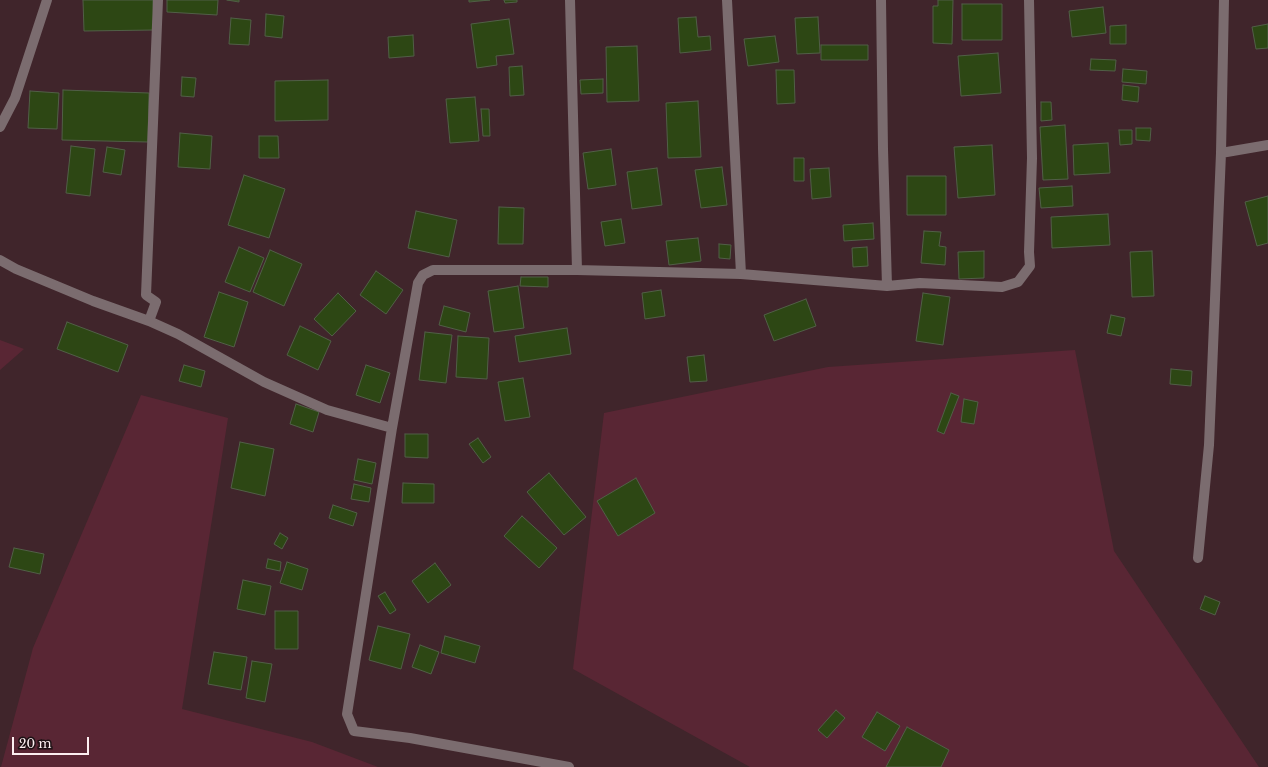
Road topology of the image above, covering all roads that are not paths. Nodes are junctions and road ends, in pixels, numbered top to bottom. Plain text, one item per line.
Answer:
1 (47, 0) edge
2 (158, 0) edge
3 (570, 0) edge
4 (727, 0) edge
5 (881, 0) edge
6 (1029, 0) edge
7 (1224, 0) edge
8 (0, 127) edge
9 (1268, 145) edge
10 (1221, 154) junction
11 (0, 260) edge
12 (577, 270) junction
13 (740, 274) junction
14 (887, 286) junction
15 (149, 321) junction
16 (392, 428) junction
17 (1198, 558) dead end
18 (569, 767) edge

1 - 8 street
2 - 15 street
3 - 12 street
4 - 13 street
5 - 14 street
6 - 14 street
7 - 10 street
9 - 10 street
10 - 17 street
11 - 15 street
12 - 13 street
12 - 16 street
13 - 14 street
15 - 16 street
16 - 18 street

